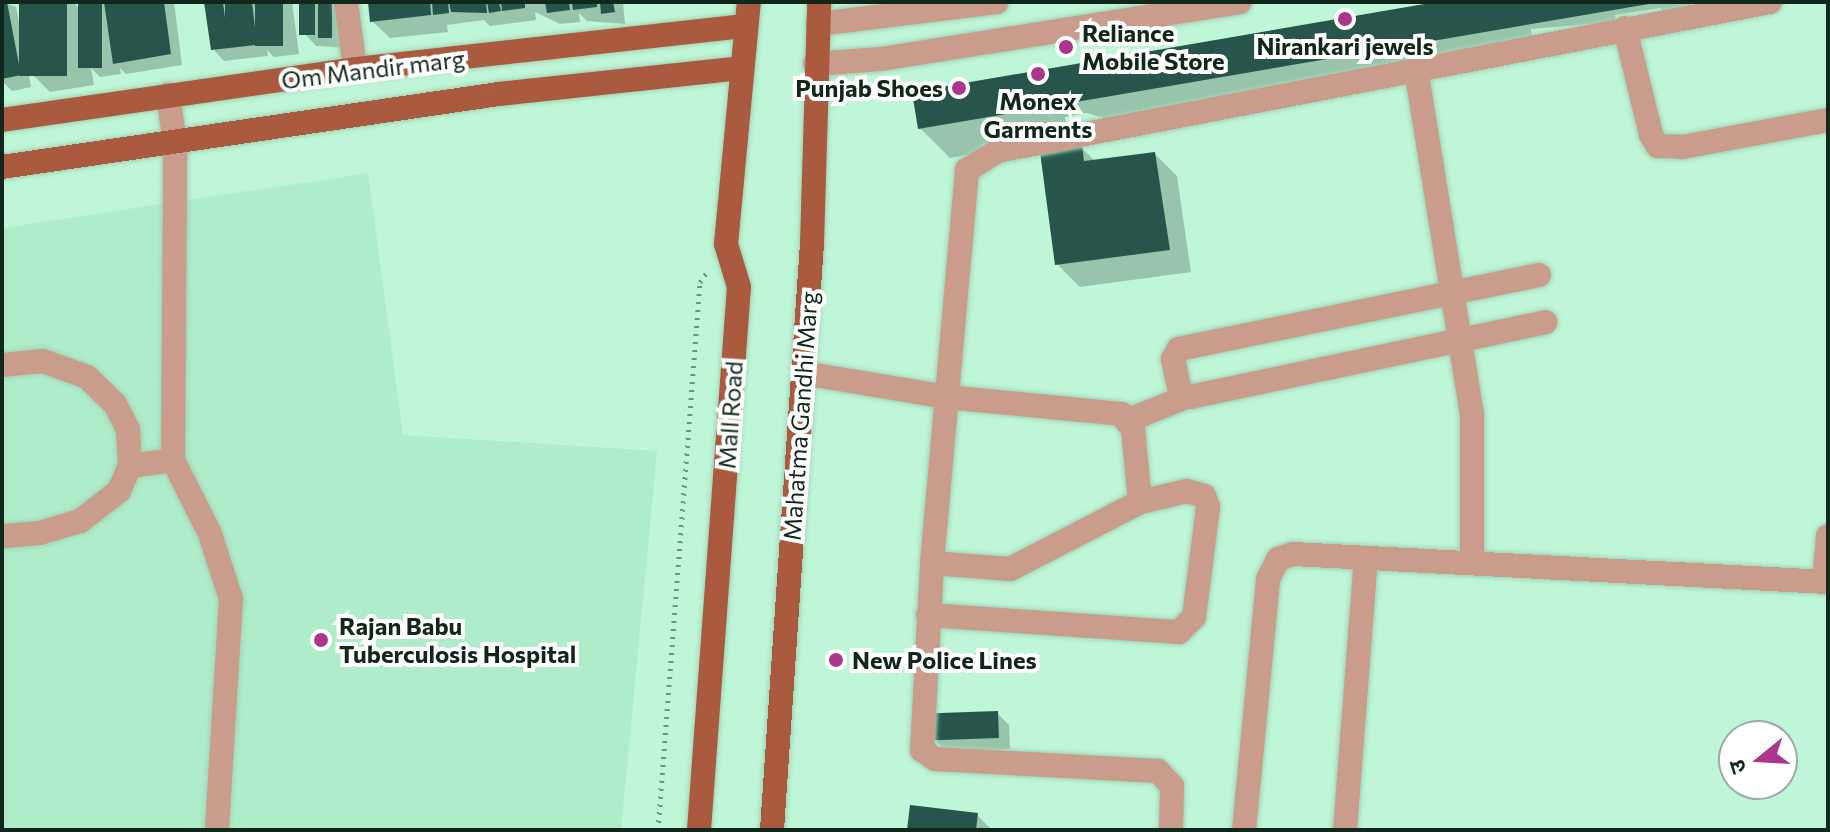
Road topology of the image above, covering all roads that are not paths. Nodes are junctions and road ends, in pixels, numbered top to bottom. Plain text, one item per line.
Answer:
1 (346, 2) edge
2 (997, 2) edge
3 (1240, 2) edge
4 (1770, 2) edge
5 (818, 13) edge
6 (747, 14) edge
7 (1625, 28) junction
8 (815, 64) junction
9 (741, 68) junction
10 (355, 69) junction
11 (1416, 69) junction
12 (168, 95) junction
13 (2, 120) edge
14 (1828, 120) edge
15 (175, 143) junction
16 (2, 167) edge
17 (1539, 275) dead end
18 (1452, 293) junction
19 (1545, 322) dead end
20 (1460, 340) junction
21 (2, 365) edge
22 (803, 373) junction
23 (946, 397) junction
24 (1186, 397) junction
25 (1129, 420) junction
26 (173, 460) junction
27 (130, 466) junction
28 (1140, 502) junction
29 (2, 536) edge
30 (1828, 536) edge
31 (1366, 558) junction
32 (932, 563) junction
33 (1472, 563) junction
34 (1826, 582) edge
35 (928, 615) junction
36 (217, 830) edge
37 (699, 830) edge
38 (772, 830) edge
39 (1171, 830) edge
40 (1244, 830) edge
41 (1345, 830) edge

1 - 10 street
2 - 5 street
3 - 8 street
4 - 7 street
5 - 8 main road, Mahatma Gandhi Marg
6 - 9 main road, Mall Road
6 - 10 main road, Om Mandir marg
7 - 11 street
7 - 14 street
8 - 22 main road, Mahatma Gandhi Marg
9 - 15 main road, Om Mandir marg
9 - 37 main road, Mall Road
10 - 12 main road, Om Mandir marg
11 - 18 street
11 - 23 street
12 - 13 main road, Om Mandir marg
12 - 15 street
15 - 16 main road, Om Mandir marg
15 - 26 street
17 - 18 street
18 - 20 street
18 - 24 street
19 - 20 street
20 - 24 street
20 - 33 street
21 - 27 street
22 - 23 street
22 - 38 main road, Mahatma Gandhi Marg
23 - 25 street
23 - 32 street
24 - 25 street
25 - 28 street
26 - 27 street
26 - 36 street
27 - 29 street
28 - 32 street
28 - 35 street
30 - 34 street
31 - 33 street
31 - 40 street
31 - 41 street
32 - 35 street
33 - 34 street
35 - 39 street

